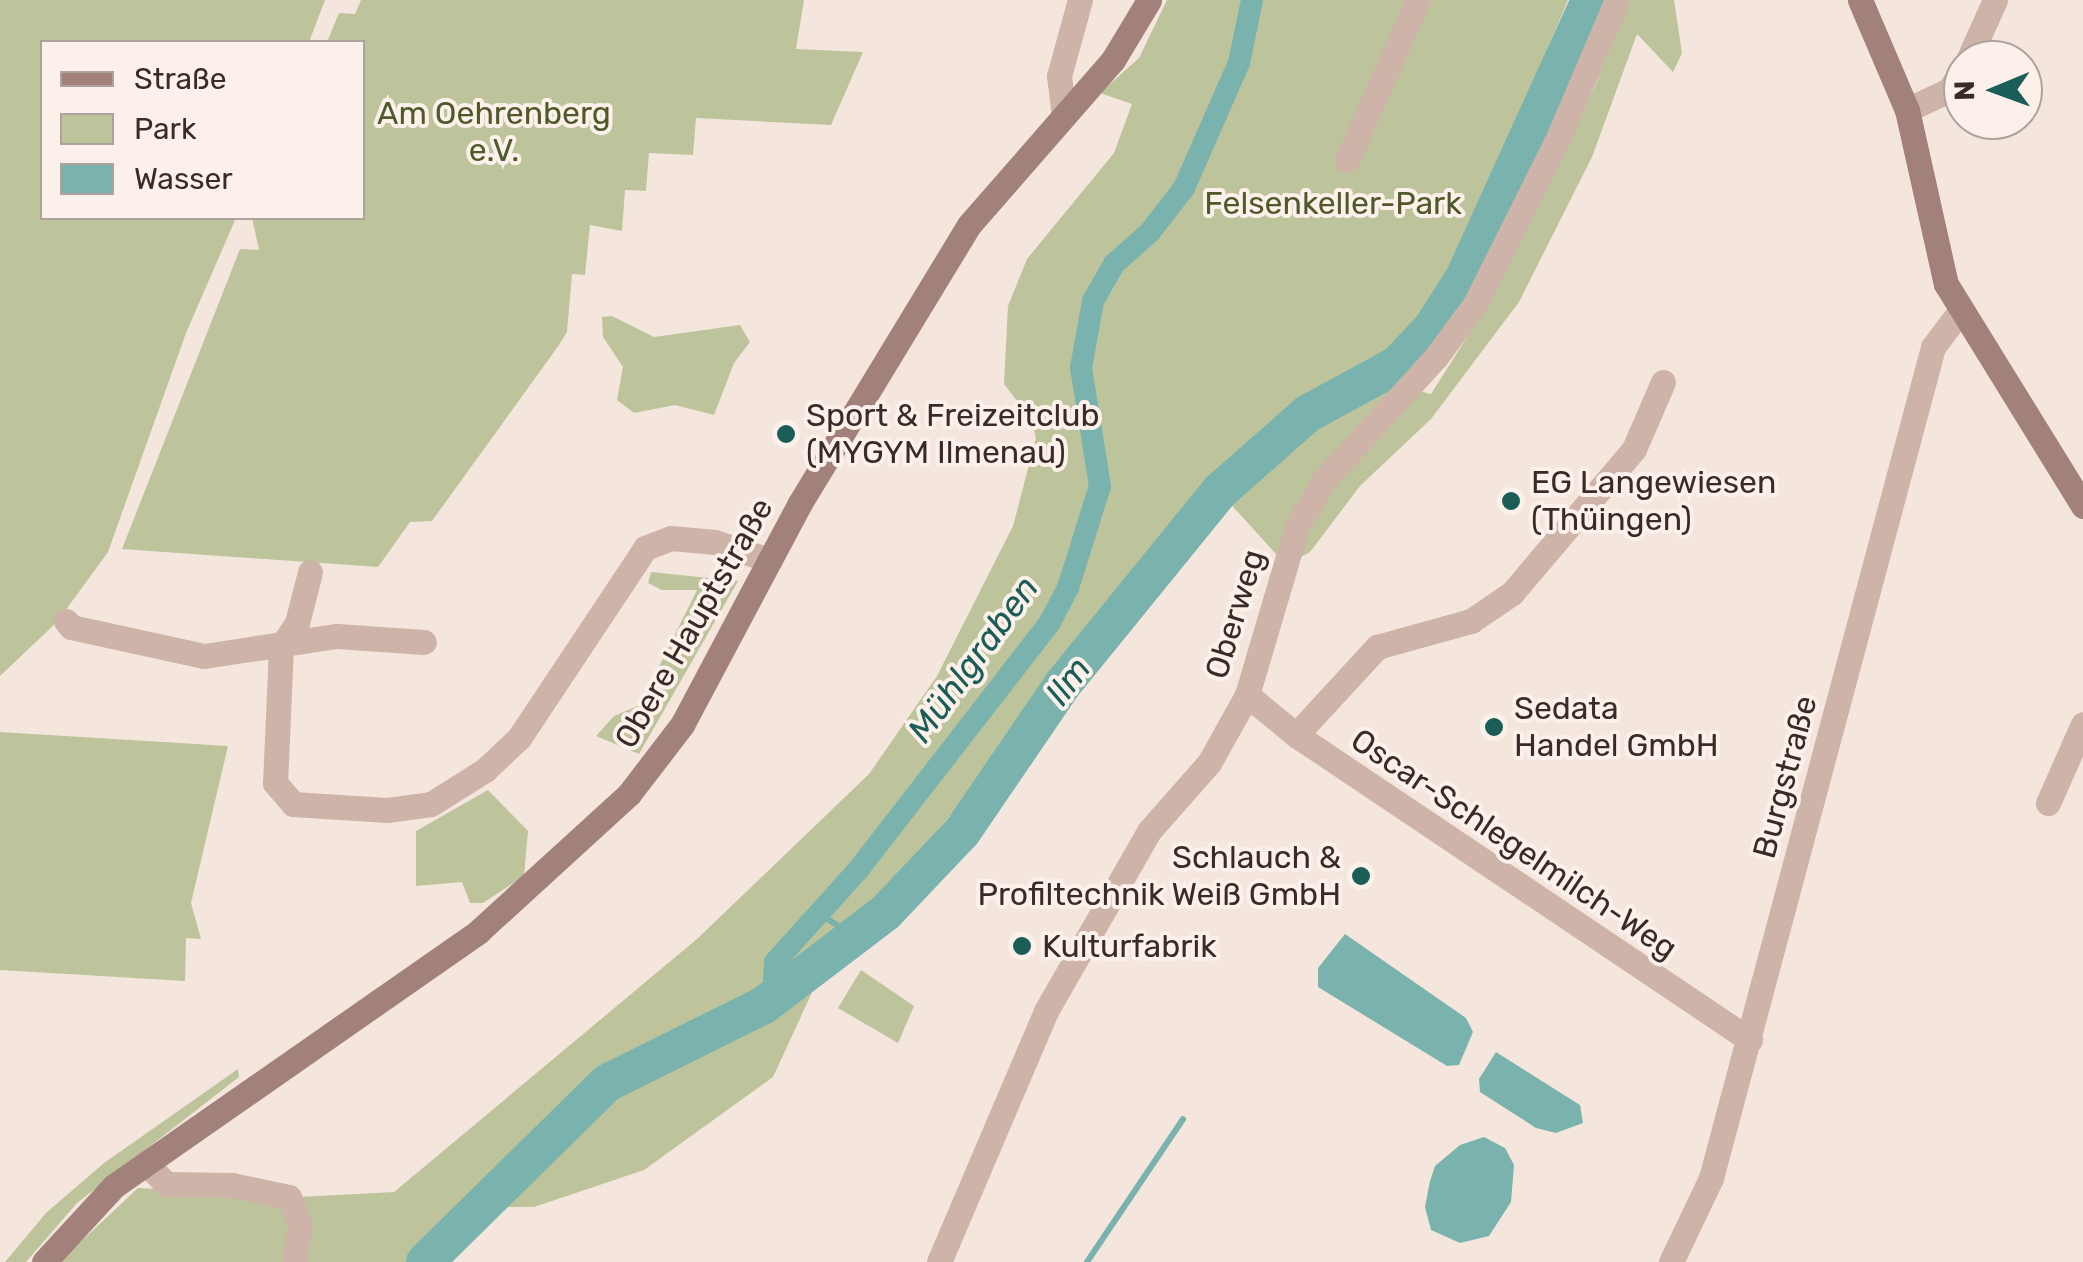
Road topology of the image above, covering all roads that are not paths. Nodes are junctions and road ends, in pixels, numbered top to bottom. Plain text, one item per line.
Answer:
1 (1080, 0) edge
2 (1148, 0) edge
3 (1418, 0) edge
4 (1617, 0) edge
5 (1860, 0) edge
6 (1995, 0) edge
7 (1977, 40) edge
8 (1943, 93) edge
9 (1907, 110) junction
10 (1064, 116) junction
11 (1347, 160) dead end
12 (1961, 310) junction
13 (1663, 382) dead end
14 (2083, 506) edge
15 (769, 560) junction
16 (310, 572) dead end
17 (66, 620) dead end
18 (424, 642) dead end
19 (281, 647) junction
20 (1247, 695) junction
21 (2083, 724) edge
22 (1296, 735) junction
23 (2048, 803) dead end
24 (1750, 1040) junction
25 (145, 1162) junction
26 (44, 1262) edge
27 (294, 1262) edge
28 (939, 1262) edge
29 (1671, 1262) edge

1 - 10 street
2 - 10 main road, Obere Hauptstraße
3 - 11 street
4 - 20 street, Oberweg
5 - 9 main road
6 - 7 street
8 - 9 street
9 - 12 main road
10 - 15 main road, Obere Hauptstraße
12 - 14 main road
12 - 24 street, Burgstraße
13 - 22 street
15 - 19 street
15 - 25 main road, Obere Hauptstraße
16 - 19 street
17 - 19 street
18 - 19 street
20 - 22 street, Oscar-Schlegelmilch-Weg
20 - 28 street, Oberweg
21 - 23 street
22 - 24 street, Oscar-Schlegelmilch-Weg
24 - 29 street, Burgstraße
25 - 26 main road, Obere Hauptstraße
25 - 27 street

